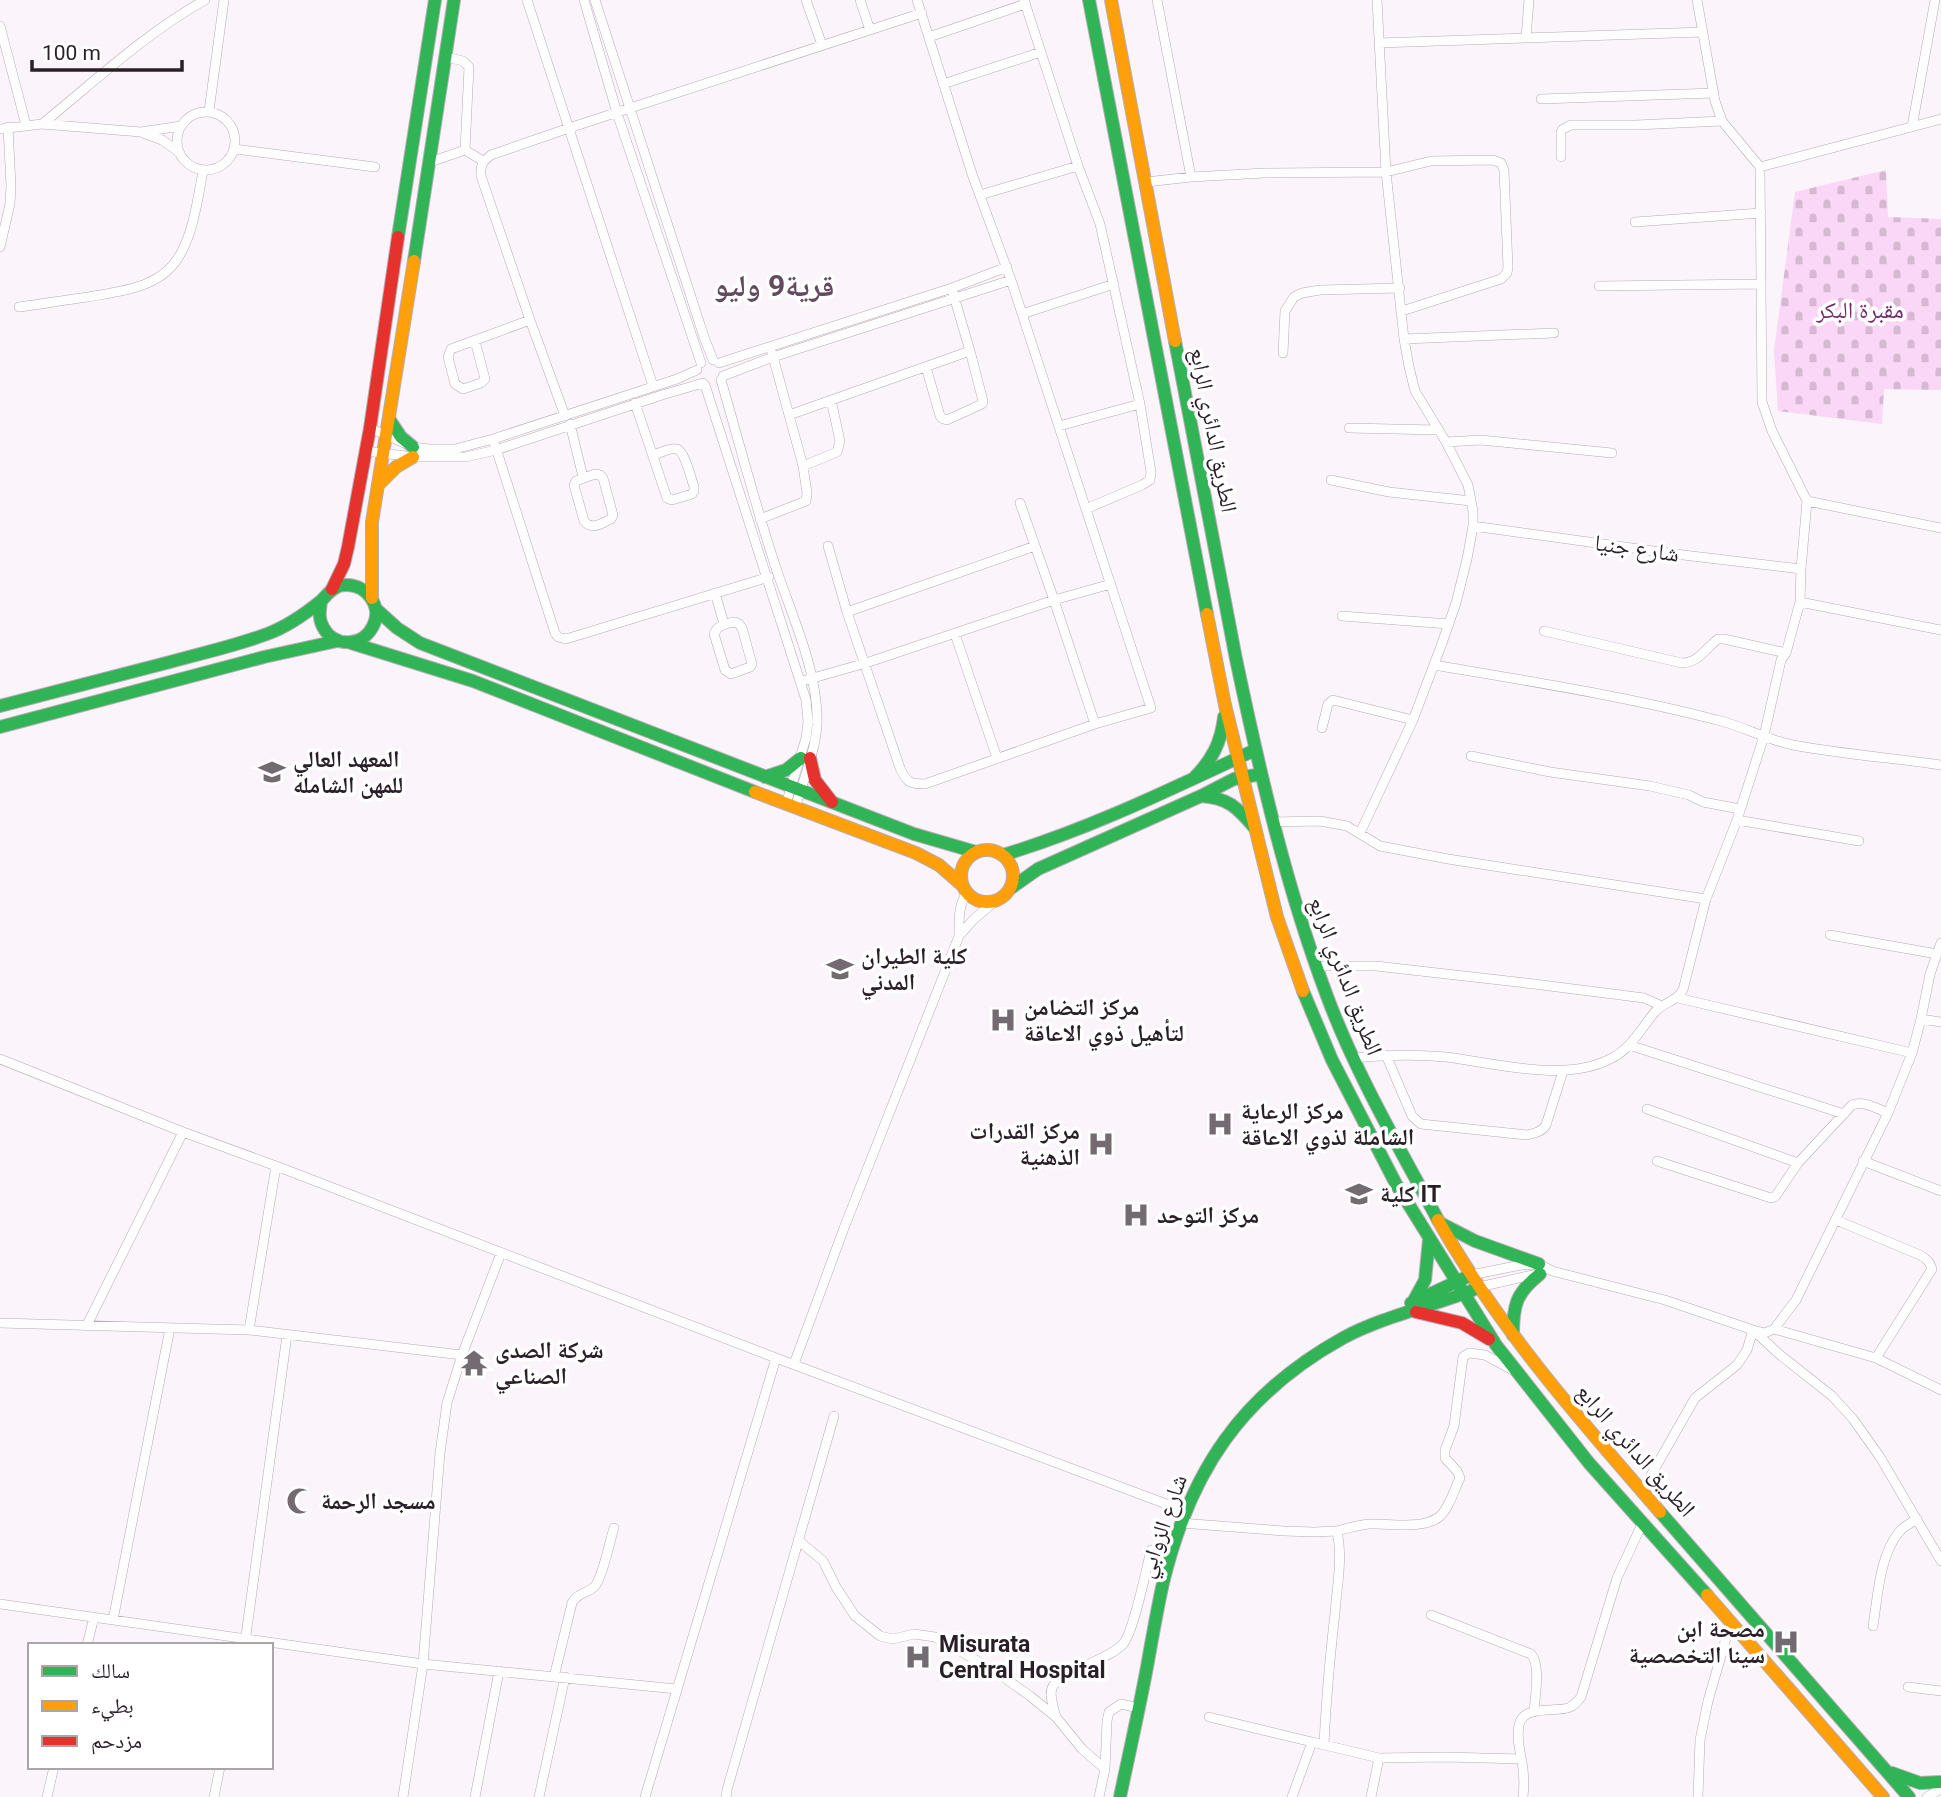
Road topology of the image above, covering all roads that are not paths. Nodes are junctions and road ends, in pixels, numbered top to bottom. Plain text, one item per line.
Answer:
1 (205, 0) edge
2 (224, 0) edge
3 (435, 0) edge
4 (454, 0) edge
5 (527, 0) edge
6 (584, 0) edge
7 (595, 0) edge
8 (806, 0) edge
9 (860, 0) edge
10 (917, 0) edge
11 (1089, 0) edge
12 (1111, 0) edge
13 (1157, 0) edge
14 (1377, 0) edge
15 (1529, 0) edge
16 (1697, 0) edge
17 (1935, 0) edge
18 (1024, 2) edge
19 (922, 13) junction
20 (0, 26) edge
21 (870, 30) junction
22 (1703, 32) junction
23 (929, 37) junction
24 (1526, 38) junction
25 (1379, 43) junction
26 (822, 46) junction
27 (1041, 52) junction
28 (446, 57) junction
29 (943, 84) junction
30 (1714, 93) junction
31 (1541, 99) dead end
32 (629, 109) junction
33 (209, 111) junction
34 (617, 113) junction
35 (1941, 119) edge
36 (1722, 121) junction
37 (42, 124) junction
38 (26, 125) junction
39 (181, 126) junction
40 (1912, 127) junction
41 (4, 128) edge
42 (569, 128) junction
43 (141, 132) junction
44 (235, 149) junction
45 (465, 150) junction
46 (179, 152) junction
47 (1561, 157) dead end
48 (483, 161) junction
49 (430, 162) junction
50 (1078, 166) junction
51 (374, 167) dead end
52 (1760, 167) junction
53 (203, 171) junction
54 (1386, 172) junction
55 (408, 173) junction
56 (428, 176) junction
57 (1191, 177) junction
58 (1146, 182) junction
59 (980, 195) junction
60 (1761, 213) junction
61 (1635, 222) dead end
62 (0, 247) edge
63 (1007, 267) junction
64 (1011, 280) junction
65 (1114, 284) junction
66 (1761, 284) junction
67 (1599, 286) dead end
68 (952, 288) junction
69 (1400, 289) junction
70 (955, 299) junction
71 (19, 307) dead end
72 (1402, 311) junction
73 (1022, 314) junction
74 (530, 320) junction
75 (1554, 333) dead end
76 (1404, 339) junction
77 (475, 341) junction
78 (970, 351) junction
79 (771, 352) junction
80 (1283, 353) dead end
81 (716, 361) junction
82 (699, 366) junction
83 (926, 366) junction
84 (722, 378) junction
85 (704, 384) junction
86 (653, 386) junction
87 (831, 400) junction
88 (635, 403) junction
89 (1140, 404) junction
90 (789, 415) junction
91 (389, 419) junction
92 (568, 420) junction
93 (1059, 426) junction
94 (370, 428) junction
95 (1349, 428) dead end
96 (1438, 430) junction
97 (386, 436) junction
98 (493, 439) junction
99 (1446, 442) junction
100 (496, 450) junction
101 (366, 451) junction
102 (413, 452) junction
103 (382, 453) junction
104 (1612, 453) dead end
105 (654, 455) junction
106 (803, 466) junction
107 (583, 477) junction
108 (1331, 480) dead end
109 (377, 486) junction
110 (1471, 501) junction
111 (1808, 501) junction
112 (1020, 503) dead end
113 (1086, 509) junction
114 (761, 520) junction
115 (1473, 526) junction
116 (1941, 528) edge
117 (828, 546) dead end
118 (1035, 546) junction
119 (1801, 569) junction
120 (778, 574) junction
121 (766, 578) junction
122 (1111, 584) junction
123 (332, 589) junction
124 (715, 593) junction
125 (1054, 600) junction
126 (321, 601) junction
127 (1800, 602) junction
128 (374, 603) junction
129 (847, 612) junction
130 (1342, 617) dead end
131 (724, 624) junction
132 (1449, 624) junction
133 (1941, 630) edge
134 (1544, 631) dead end
135 (956, 634) junction
136 (337, 641) junction
137 (351, 643) junction
138 (1786, 653) junction
139 (866, 663) junction
140 (1434, 665) junction
141 (811, 678) junction
142 (800, 681) junction
143 (1225, 705) junction
144 (0, 706) edge
145 (1413, 720) junction
146 (1095, 724) junction
147 (0, 727) edge
148 (1322, 728) dead end
149 (1764, 736) junction
150 (1255, 750) junction
151 (1238, 756) junction
152 (1471, 756) dead end
153 (806, 758) junction
154 (997, 758) junction
155 (1941, 765) edge
156 (1261, 775) junction
157 (1243, 776) junction
158 (765, 777) junction
159 (1194, 778) junction
160 (796, 789) junction
161 (1201, 796) junction
162 (832, 803) junction
163 (791, 806) junction
164 (1740, 809) junction
165 (1737, 820) junction
166 (1272, 822) junction
167 (1254, 827) junction
168 (1360, 833) junction
169 (1859, 841) dead end
170 (976, 852) junction
171 (1003, 855) junction
172 (1011, 888) junction
173 (965, 889) junction
174 (1706, 899) junction
175 (994, 902) junction
176 (1830, 935) dead end
177 (959, 936) junction
178 (1940, 947) edge
179 (1317, 966) junction
180 (1678, 998) junction
181 (1662, 1006) junction
182 (1921, 1019) junction
183 (1941, 1023) edge
184 (1629, 1045) junction
185 (1912, 1053) junction
186 (1386, 1055) junction
187 (1354, 1058) junction
188 (0, 1059) edge
189 (1563, 1071) junction
190 (1647, 1109) dead end
191 (1888, 1113) junction
192 (1844, 1114) junction
193 (183, 1132) junction
194 (1657, 1161) dead end
195 (1863, 1161) junction
196 (1798, 1163) junction
197 (276, 1166) junction
198 (1941, 1191) edge
199 (1836, 1220) junction
200 (1440, 1223) junction
201 (1429, 1238) junction
202 (501, 1252) junction
203 (1544, 1269) junction
204 (1471, 1275) junction
205 (1479, 1287) junction
206 (1460, 1288) junction
207 (1414, 1307) junction
208 (0, 1323) edge
209 (87, 1325) junction
210 (170, 1328) junction
211 (249, 1329) junction
212 (1774, 1329) junction
213 (1754, 1330) junction
214 (288, 1335) junction
215 (1513, 1335) junction
216 (1496, 1345) junction
217 (462, 1355) junction
218 (1876, 1357) junction
219 (776, 1358) junction
220 (794, 1364) junction
221 (1518, 1373) junction
222 (1941, 1390) edge
223 (834, 1416) dead end
224 (1642, 1491) junction
225 (1183, 1517) junction
226 (1917, 1519) junction
227 (1642, 1524) junction
228 (614, 1528) dead end
229 (1337, 1531) junction
230 (798, 1540) junction
231 (1151, 1550) dead end
232 (1940, 1557) edge
233 (0, 1604) edge
234 (1431, 1615) dead end
235 (94, 1618) junction
236 (113, 1620) junction
237 (1731, 1621) junction
238 (1873, 1626) dead end
239 (245, 1642) edge
240 (88, 1643) edge
241 (273, 1645) edge
242 (423, 1664) junction
243 (499, 1671) junction
244 (554, 1677) junction
245 (565, 1677) junction
246 (1908, 1687) dead end
247 (677, 1689) junction
248 (1941, 1690) edge
249 (1139, 1708) junction
250 (1534, 1712) junction
251 (1056, 1717) junction
252 (1209, 1717) dead end
253 (1312, 1742) junction
254 (1324, 1744) junction
255 (1379, 1758) junction
256 (1521, 1759) junction
257 (54, 1769) edge
258 (220, 1769) edge
259 (1105, 1769) junction
260 (1888, 1772) junction
261 (1941, 1782) edge
262 (1941, 1789) edge
263 (47, 1797) edge
264 (214, 1797) edge
265 (403, 1797) edge
266 (475, 1797) edge
267 (539, 1797) edge
268 (645, 1797) edge
269 (726, 1797) edge
270 (1099, 1797) edge
271 (1120, 1797) edge
272 (1292, 1797) edge
273 (1371, 1797) edge
274 (1523, 1797) edge
275 (1698, 1797) edge
276 (1883, 1797) edge
277 (1909, 1797) edge
278 (1927, 1797) edge

1 - 37 street
2 - 33 street
3 - 55 street
4 - 28 street
5 - 42 street
6 - 34 street
7 - 32 street
8 - 26 street
9 - 21 street
10 - 19 street
11 - 143 street, الطريق الدائري الرابع
12 - 58 street, الطريق الدائري الرابع
13 - 57 street
14 - 25 street
15 - 24 street
16 - 22 street
17 - 40 street
18 - 23 street
18 - 27 street
19 - 21 street
19 - 23 street
20 - 38 street
21 - 26 street
22 - 24 street
22 - 30 street
23 - 29 street
24 - 25 street
25 - 54 street
26 - 32 street
27 - 29 street
27 - 50 street
28 - 45 street
28 - 49 street
29 - 59 street
30 - 31 street
30 - 36 street
32 - 34 street
32 - 81 street
33 - 39 street
33 - 44 street
34 - 42 street
34 - 82 street
35 - 40 street
36 - 47 street
36 - 52 street
37 - 38 street
37 - 43 street
38 - 41 street
39 - 43 street
39 - 46 street
40 - 52 street
41 - 62 street
42 - 48 street
42 - 86 street
43 - 46 street
44 - 51 street
44 - 53 street
45 - 48 street
45 - 49 street
46 - 53 street
48 - 74 street
49 - 56 street
50 - 59 street
50 - 65 street
52 - 60 street
53 - 71 street
54 - 57 street
54 - 69 street
54 - 72 street
55 - 56 street
55 - 94 street
56 - 91 street
57 - 58 street
58 - 150 street, الطريق الدائري الرابع
59 - 63 street
60 - 61 street
60 - 66 street
63 - 64 street
63 - 68 street
64 - 70 street
64 - 73 street
65 - 73 street
65 - 89 street
66 - 67 street
66 - 111 street
68 - 70 street
68 - 79 street
69 - 72 street
69 - 80 street
70 - 78 street
70 - 79 street
72 - 76 street
73 - 93 street
74 - 77 street
74 - 92 street
75 - 76 street
76 - 96 street
77 - 77 street
78 - 83 street
78 - 83 street
79 - 81 street
79 - 84 street
79 - 90 street
81 - 82 street
81 - 84 street
82 - 85 street
82 - 86 street
83 - 87 street
84 - 85 street
84 - 114 street
85 - 88 street
85 - 121 street
86 - 92 street
87 - 90 street
87 - 106 street
88 - 92 street
88 - 105 street
89 - 93 street
89 - 113 street
90 - 106 street
91 - 97 street
91 - 102 street
92 - 98 street
92 - 100 street
92 - 107 street
93 - 113 street
94 - 97 street
94 - 101 street
95 - 96 street
96 - 99 street
97 - 102 street
97 - 103 street
98 - 100 street
98 - 102 street
99 - 104 street
99 - 110 street
100 - 102 street
100 - 124 street
101 - 103 street
101 - 123 street
102 - 103 street
102 - 109 street
103 - 109 street
105 - 105 street
106 - 114 street
107 - 107 street
108 - 110 street
109 - 128 street
110 - 115 street
111 - 116 street
111 - 119 street
112 - 118 street
113 - 122 street
114 - 120 street
115 - 119 street, شارع جنيا
115 - 132 street
117 - 129 street
118 - 125 street
118 - 129 street
119 - 127 street
120 - 121 street
120 - 141 street
121 - 124 street
121 - 142 street
122 - 125 street
122 - 146 street
123 - 126 street
123 - 128 street
124 - 131 street
125 - 135 street
125 - 146 street
126 - 136 street
126 - 144 street
127 - 133 street
127 - 138 street
128 - 137 street
128 - 158 street
129 - 139 street
130 - 132 street
131 - 131 street
132 - 140 street
134 - 138 street
135 - 139 street
135 - 154 street
136 - 137 street
136 - 147 street
137 - 163 street
138 - 149 street
139 - 141 street
139 - 154 street
140 - 145 street
140 - 149 street
141 - 142 street
141 - 153 street
142 - 153 street
143 - 151 street, الطريق الدائري الرابع
143 - 159 street
145 - 148 street
145 - 168 street
146 - 154 street
149 - 155 street
149 - 164 street
150 - 151 street
150 - 156 street, الطريق الدائري الرابع
151 - 157 street, الطريق الدائري الرابع
151 - 159 street
152 - 164 street
153 - 158 street
153 - 160 street
153 - 162 street
156 - 157 street
156 - 166 street, الطريق الدائري الرابع
157 - 161 street
157 - 167 street, الطريق الدائري الرابع
158 - 160 street
159 - 171 street
160 - 162 street
160 - 163 street
161 - 167 street
161 - 172 street
162 - 170 street
163 - 173 street
164 - 165 street
165 - 169 street
165 - 174 street
166 - 168 street
166 - 179 street, الطريق الدائري الرابع
167 - 201 street, الطريق الدائري الرابع
168 - 174 street
170 - 171 street
170 - 173 street
171 - 172 street
172 - 175 street
173 - 175 street
173 - 177 street
174 - 180 street
175 - 177 street
176 - 178 street
177 - 220 street
178 - 182 street
179 - 181 street
179 - 187 street, الطريق الدائري الرابع
180 - 181 street
180 - 185 street
181 - 184 street
182 - 183 street
182 - 185 street
184 - 189 street
184 - 192 street
185 - 191 street
186 - 187 street
186 - 189 street
186 - 189 street
187 - 200 street, الطريق الدائري الرابع
188 - 193 street
190 - 196 street
191 - 192 street
191 - 195 street
192 - 196 street
193 - 197 street
193 - 209 street
194 - 196 street
195 - 198 street
195 - 199 street
197 - 202 street
197 - 211 street
199 - 212 street
199 - 218 street
200 - 203 street
200 - 204 street, الطريق الدائري الرابع
201 - 206 street, الطريق الدائري الرابع
201 - 207 street
202 - 217 street
202 - 219 street
203 - 204 street
203 - 205 street
203 - 213 street
203 - 215 street
204 - 205 street, الطريق الدائري الرابع
204 - 206 street
205 - 206 street
205 - 215 street, الطريق الدائري الرابع
206 - 207 street, شارع الزوابي
206 - 216 street, الطريق الدائري الرابع
207 - 216 street
207 - 225 street, شارع الزوابي
208 - 209 street
209 - 210 street
210 - 211 street
210 - 236 street
211 - 214 street
212 - 213 street
212 - 218 street
213 - 224 street
213 - 226 street
214 - 217 street
214 - 239 street
215 - 224 street, الطريق الدائري الرابع
216 - 221 street, الطريق الدائري الرابع
217 - 242 street
218 - 222 street
219 - 220 street
219 - 247 street
220 - 225 street
221 - 227 street, الطريق الدائري الرابع
221 - 229 street
223 - 230 street
224 - 260 street, الطريق الدائري الرابع
225 - 229 street
225 - 249 street, شارع الزوابي
226 - 232 street
226 - 238 street
227 - 237 street, الطريق الدائري الرابع
227 - 250 street
228 - 244 street
229 - 254 street
230 - 251 street
230 - 269 street
231 - 251 street
233 - 235 street
234 - 250 street
235 - 236 street
235 - 240 street
236 - 239 street
237 - 275 street
237 - 276 street, الطريق الدائري الرابع
241 - 242 street
242 - 243 street
242 - 265 street
243 - 244 street
243 - 266 street
244 - 245 street
245 - 247 street
245 - 267 street
246 - 248 street
247 - 268 street
249 - 259 street
249 - 271 street, شارع الزوابي
250 - 256 street
251 - 259 street
252 - 253 street
253 - 254 street
253 - 272 street
254 - 255 street
255 - 256 street
255 - 273 street
256 - 274 street
257 - 263 street
258 - 264 street
259 - 270 street
260 - 261 street
260 - 277 street, الطريق الدائري الرابع
262 - 278 street

